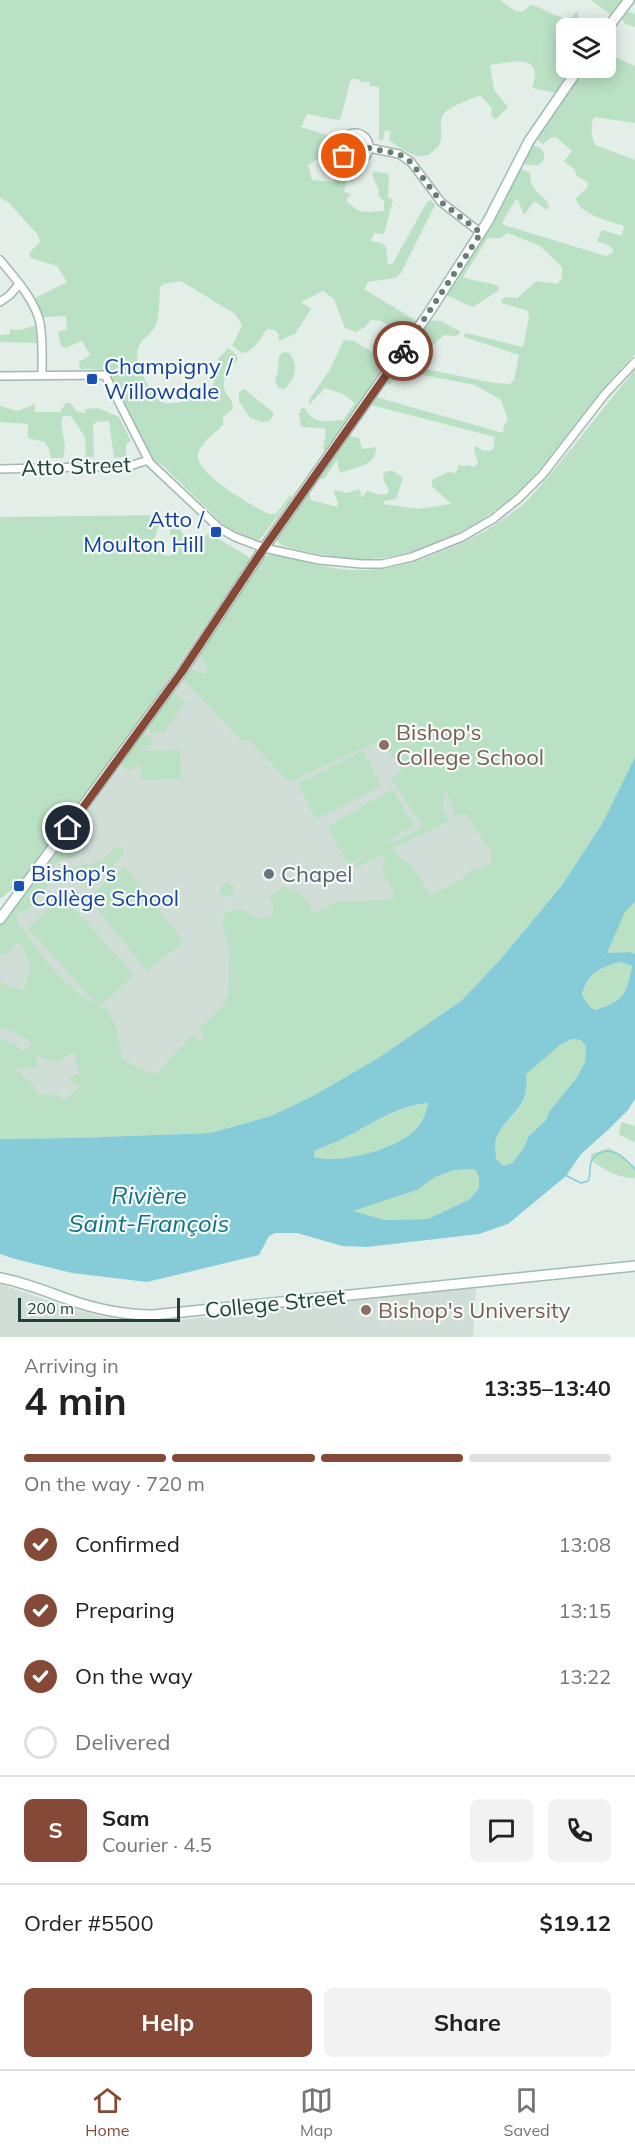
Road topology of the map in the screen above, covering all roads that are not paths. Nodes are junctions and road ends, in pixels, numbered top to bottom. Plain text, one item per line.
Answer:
1 (629, 0) edge
2 (615, 18) edge
3 (572, 78) edge
4 (369, 148) junction
5 (481, 233) junction
6 (0, 260) edge
7 (20, 285) junction
8 (0, 302) edge
9 (635, 362) edge
10 (42, 375) junction
11 (0, 376) edge
12 (148, 460) junction
13 (0, 469) edge
14 (264, 548) junction
15 (0, 919) edge
16 (634, 1266) edge
17 (0, 1273) edge
18 (0, 1278) edge
19 (29, 1285) junction

1 - 2 street
3 - 5 street
4 - 4 street
4 - 5 street
5 - 14 street
6 - 7 street
7 - 8 street
7 - 10 street
9 - 14 street, Atto Street
10 - 11 street
10 - 12 street
12 - 13 street, Atto Street
12 - 14 street, Atto Street
14 - 15 street
16 - 19 street, College Street
17 - 19 street, College Street
18 - 19 street, College Street

